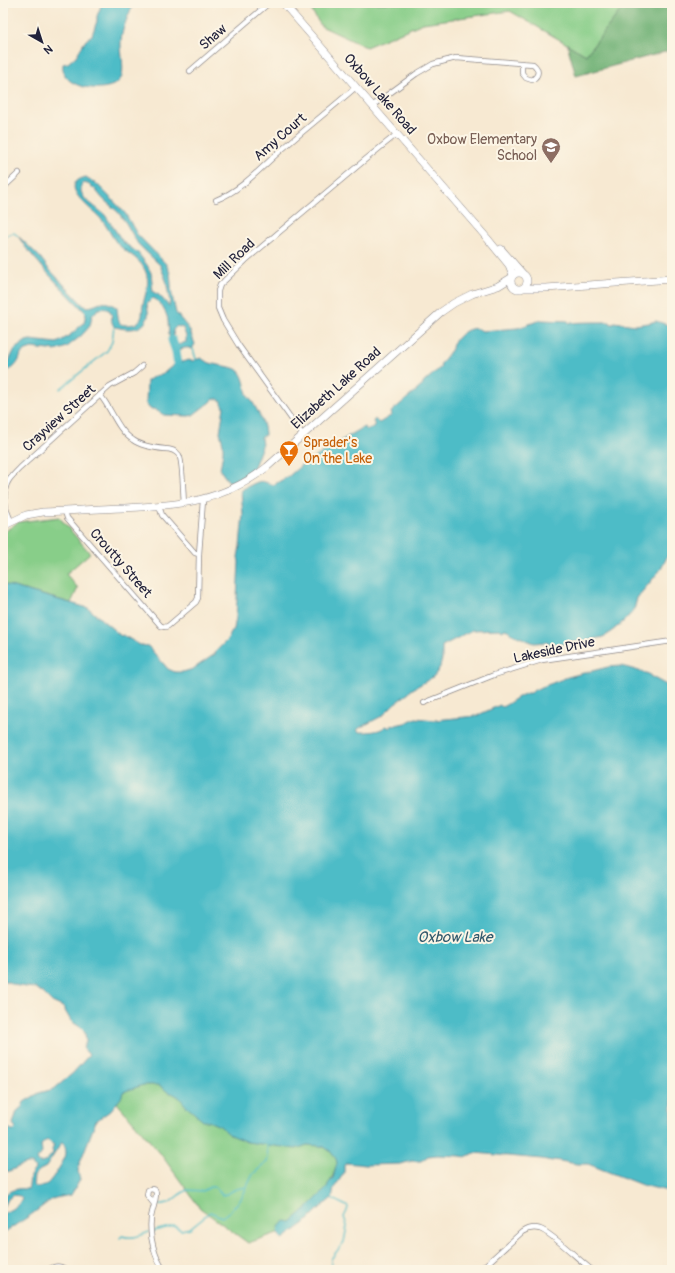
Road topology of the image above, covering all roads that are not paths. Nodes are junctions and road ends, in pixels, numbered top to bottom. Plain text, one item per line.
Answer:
1 (269, 3) edge
2 (283, 3) edge
3 (522, 63) dead end
4 (190, 71) dead end
5 (356, 87) junction
6 (372, 106) junction
7 (397, 134) junction
8 (19, 173) dead end
9 (3, 188) edge
10 (216, 200) dead end
11 (488, 238) junction
12 (508, 263) junction
13 (522, 273) junction
14 (512, 276) junction
15 (672, 279) edge
16 (528, 280) junction
17 (503, 283) junction
18 (573, 286) junction
19 (514, 287) junction
20 (524, 288) junction
21 (470, 295) junction
22 (142, 366) dead end
23 (100, 395) junction
24 (303, 435) junction
25 (204, 500) junction
26 (184, 504) junction
27 (159, 506) junction
28 (64, 511) junction
29 (10, 521) junction
30 (3, 526) edge
31 (199, 554) junction
32 (672, 640) edge
33 (424, 703) dead end
34 (154, 1204) dead end
35 (48, 1270) edge
36 (66, 1270) edge
37 (164, 1270) edge
38 (480, 1270) edge
39 (592, 1270) edge

1 - 4 street, Shaw
2 - 5 street, Oxbow Lake Road
3 - 6 street
5 - 6 street, Oxbow Lake Road
5 - 10 street, Amy Court
6 - 7 street, Oxbow Lake Road
7 - 11 street, Oxbow Lake Road
7 - 24 street, Mill Road
8 - 9 street
11 - 12 street, Oxbow Lake Road
11 - 13 street, Oxbow Lake Road
12 - 14 street, Oxbow Lake Road
12 - 17 street
13 - 14 street
13 - 16 street
14 - 17 street, Elizabeth Lake Road
14 - 19 street
15 - 18 street
16 - 18 street
16 - 20 street
17 - 21 street, Elizabeth Lake Road
18 - 20 street
19 - 20 street
19 - 21 street, Elizabeth Lake Road
21 - 24 street, Elizabeth Lake Road
22 - 23 street, Crayview Street
23 - 26 street
23 - 29 street, Crayview Street
24 - 25 street, Elizabeth Lake Road
25 - 26 street, Elizabeth Lake Road
25 - 31 street
26 - 27 street, Elizabeth Lake Road
27 - 28 street, Elizabeth Lake Road
27 - 31 street
28 - 29 street, Elizabeth Lake Road
28 - 31 street, Croutty Street
29 - 30 street, Elizabeth Lake Road
32 - 33 street, Lakeside Drive
34 - 37 street
35 - 36 street
38 - 39 street

